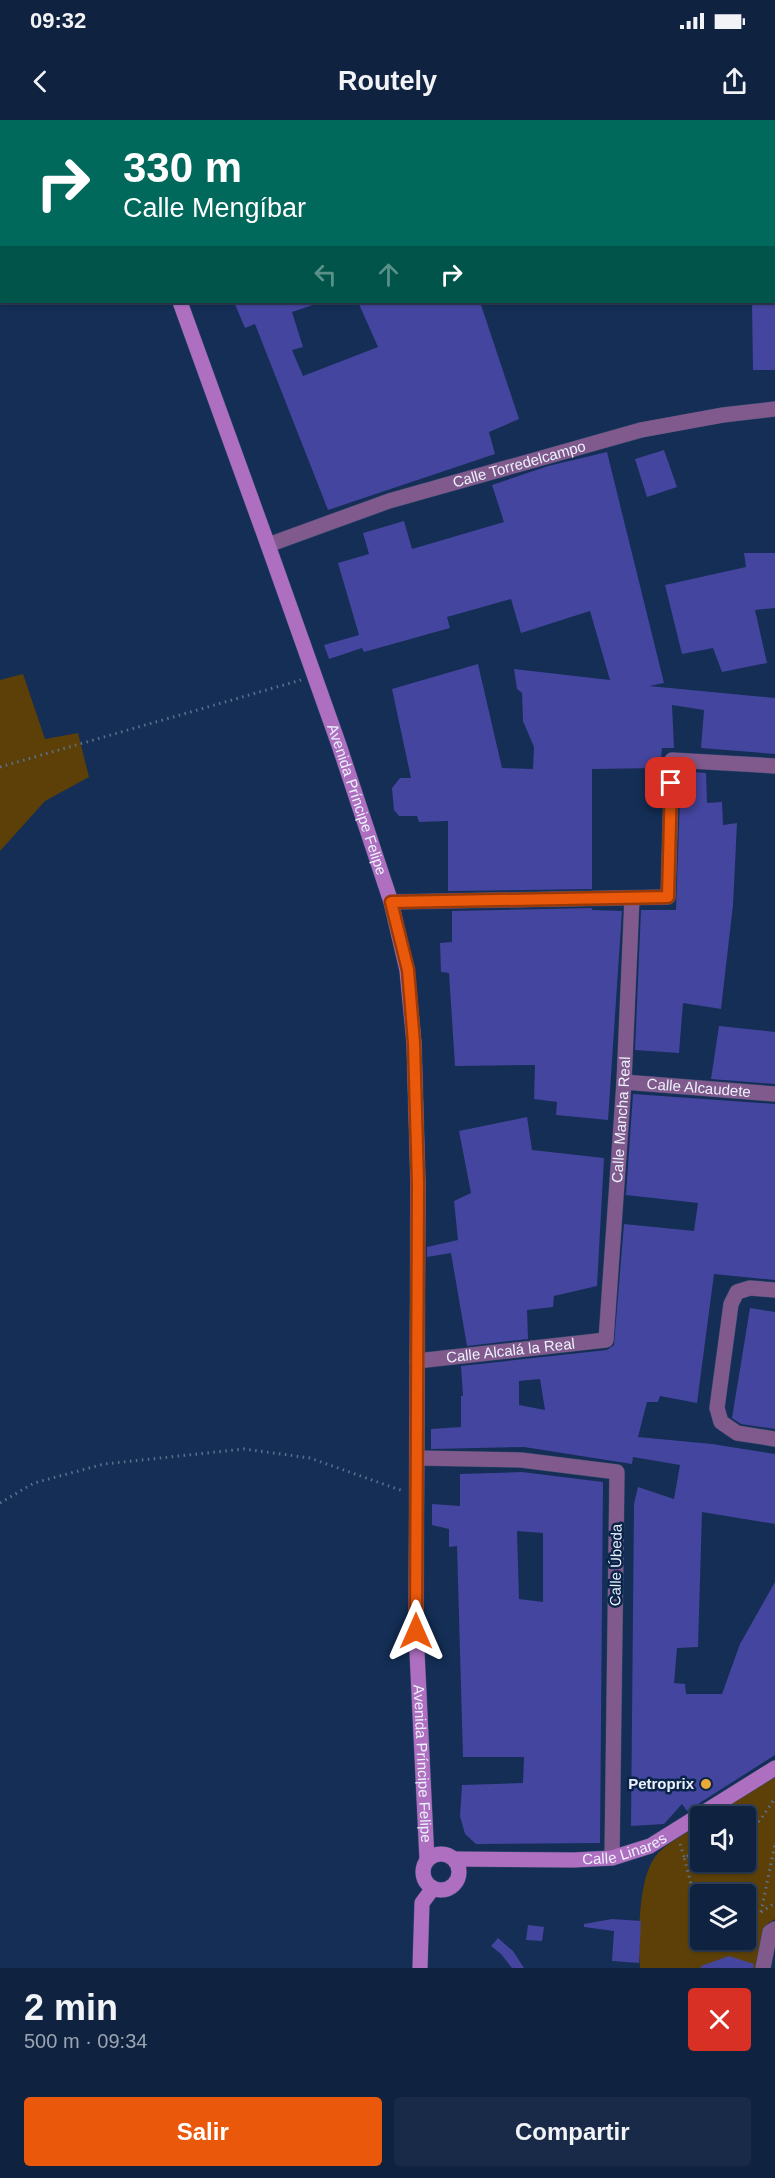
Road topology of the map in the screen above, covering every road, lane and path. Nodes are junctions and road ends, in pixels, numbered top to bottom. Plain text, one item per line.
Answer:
1 (180, 303) edge
2 (775, 409) edge
3 (268, 545) junction
4 (315, 676) junction
5 (775, 766) edge
6 (0, 767) edge
7 (632, 898) junction
8 (391, 902) junction
9 (624, 1082) junction
10 (775, 1094) edge
11 (775, 1290) edge
12 (606, 1340) joint
13 (417, 1361) junction
14 (775, 1439) edge
15 (417, 1458) junction
16 (416, 1496) junction
17 (0, 1503) edge
18 (775, 1768) edge
19 (775, 1798) edge
20 (756, 1824) edge
21 (775, 1844) edge
22 (690, 1855) edge
23 (612, 1858) junction
24 (454, 1859) junction
25 (427, 1860) junction
26 (691, 1884) edge
27 (433, 1888) junction
28 (775, 1903) edge
29 (761, 1912) junction
30 (756, 1915) edge
31 (775, 1929) edge
32 (420, 1968) edge
33 (763, 1968) edge

1 - 3 main road, Avenida Príncipe Felipe
2 - 3 street, Calle Torredelcampo
3 - 4 main road, Avenida Príncipe Felipe
4 - 6 path
4 - 8 main road, Avenida Príncipe Felipe
5 - 7 street
7 - 8 street
7 - 9 street, Calle Mancha Real
8 - 13 main road, Avenida Príncipe Felipe
9 - 10 street, Calle Alcaudete
9 - 12 street, Calle Mancha Real
11 - 14 street
12 - 13 street, Calle Alcalá la Real
13 - 15 main road, Avenida Príncipe Felipe
15 - 16 main road, Avenida Príncipe Felipe
15 - 23 street, Calle Úbeda
16 - 17 path
16 - 25 main road, Avenida Príncipe Felipe
18 - 23 main road, Calle Linares
19 - 20 path
21 - 29 path
22 - 26 path
23 - 24 main road, Calle Linares
24 - 25 main road
24 - 27 main road
25 - 27 main road
27 - 32 main road
28 - 29 path
29 - 30 path
31 - 33 street

